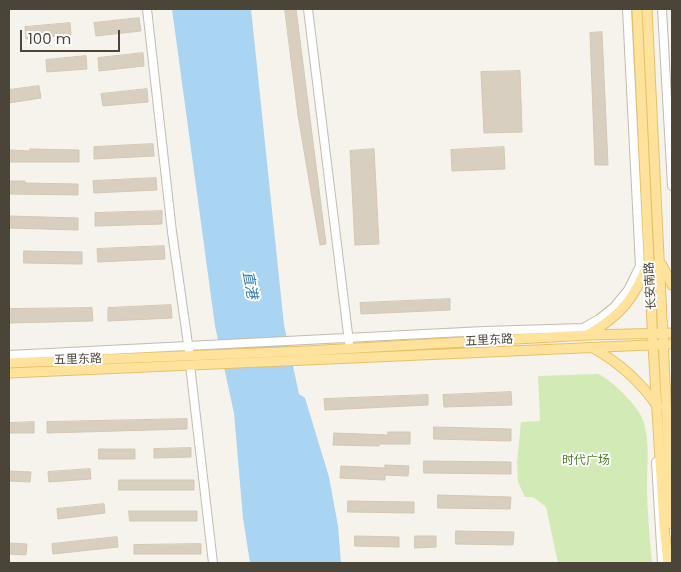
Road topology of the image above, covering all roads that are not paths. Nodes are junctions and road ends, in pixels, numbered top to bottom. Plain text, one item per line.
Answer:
1 (147, 9) edge
2 (308, 9) edge
3 (627, 9) edge
4 (637, 9) edge
5 (647, 9) edge
6 (662, 9) edge
7 (671, 128) edge
8 (672, 186) edge
9 (650, 258) junction
10 (660, 261) junction
11 (672, 285) edge
12 (668, 333) edge
13 (653, 334) junction
14 (587, 335) junction
15 (348, 338) junction
16 (668, 344) edge
17 (654, 345) junction
18 (592, 348) junction
19 (350, 349) junction
20 (206, 350) junction
21 (189, 351) junction
22 (9, 355) edge
23 (351, 359) junction
24 (9, 363) edge
25 (190, 365) junction
26 (9, 373) edge
27 (672, 391) edge
28 (667, 400) junction
29 (658, 407) junction
30 (653, 423) dead end
31 (672, 524) edge
32 (213, 563) edge
33 (662, 563) edge
34 (668, 563) edge

1 - 21 street
2 - 15 street
3 - 15 street
4 - 9 main road, 长安南路
5 - 10 main road, 长安南路
6 - 7 street
7 - 8 street
9 - 13 main road, 长安南路
9 - 14 main road
10 - 11 main road
10 - 12 main road, 长安南路
12 - 13 main road, 五里东路
12 - 16 main road, 长安南路
13 - 14 main road, 五里东路
13 - 17 main road, 长安南路
14 - 19 main road, 五里东路
15 - 19 street
15 - 20 street
16 - 17 main road, 五里东路
16 - 28 main road, 长安南路
17 - 18 main road, 五里东路
17 - 29 main road, 长安南路
18 - 23 main road, 五里东路
18 - 29 main road
19 - 20 main road, 五里东路
19 - 23 street
20 - 21 main road, 五里东路
21 - 22 street
21 - 24 main road, 五里东路
23 - 25 main road, 五里东路
25 - 26 main road, 五里东路
25 - 32 street
27 - 28 main road
28 - 31 main road, 长安南路
29 - 34 main road, 长安南路
30 - 33 street

